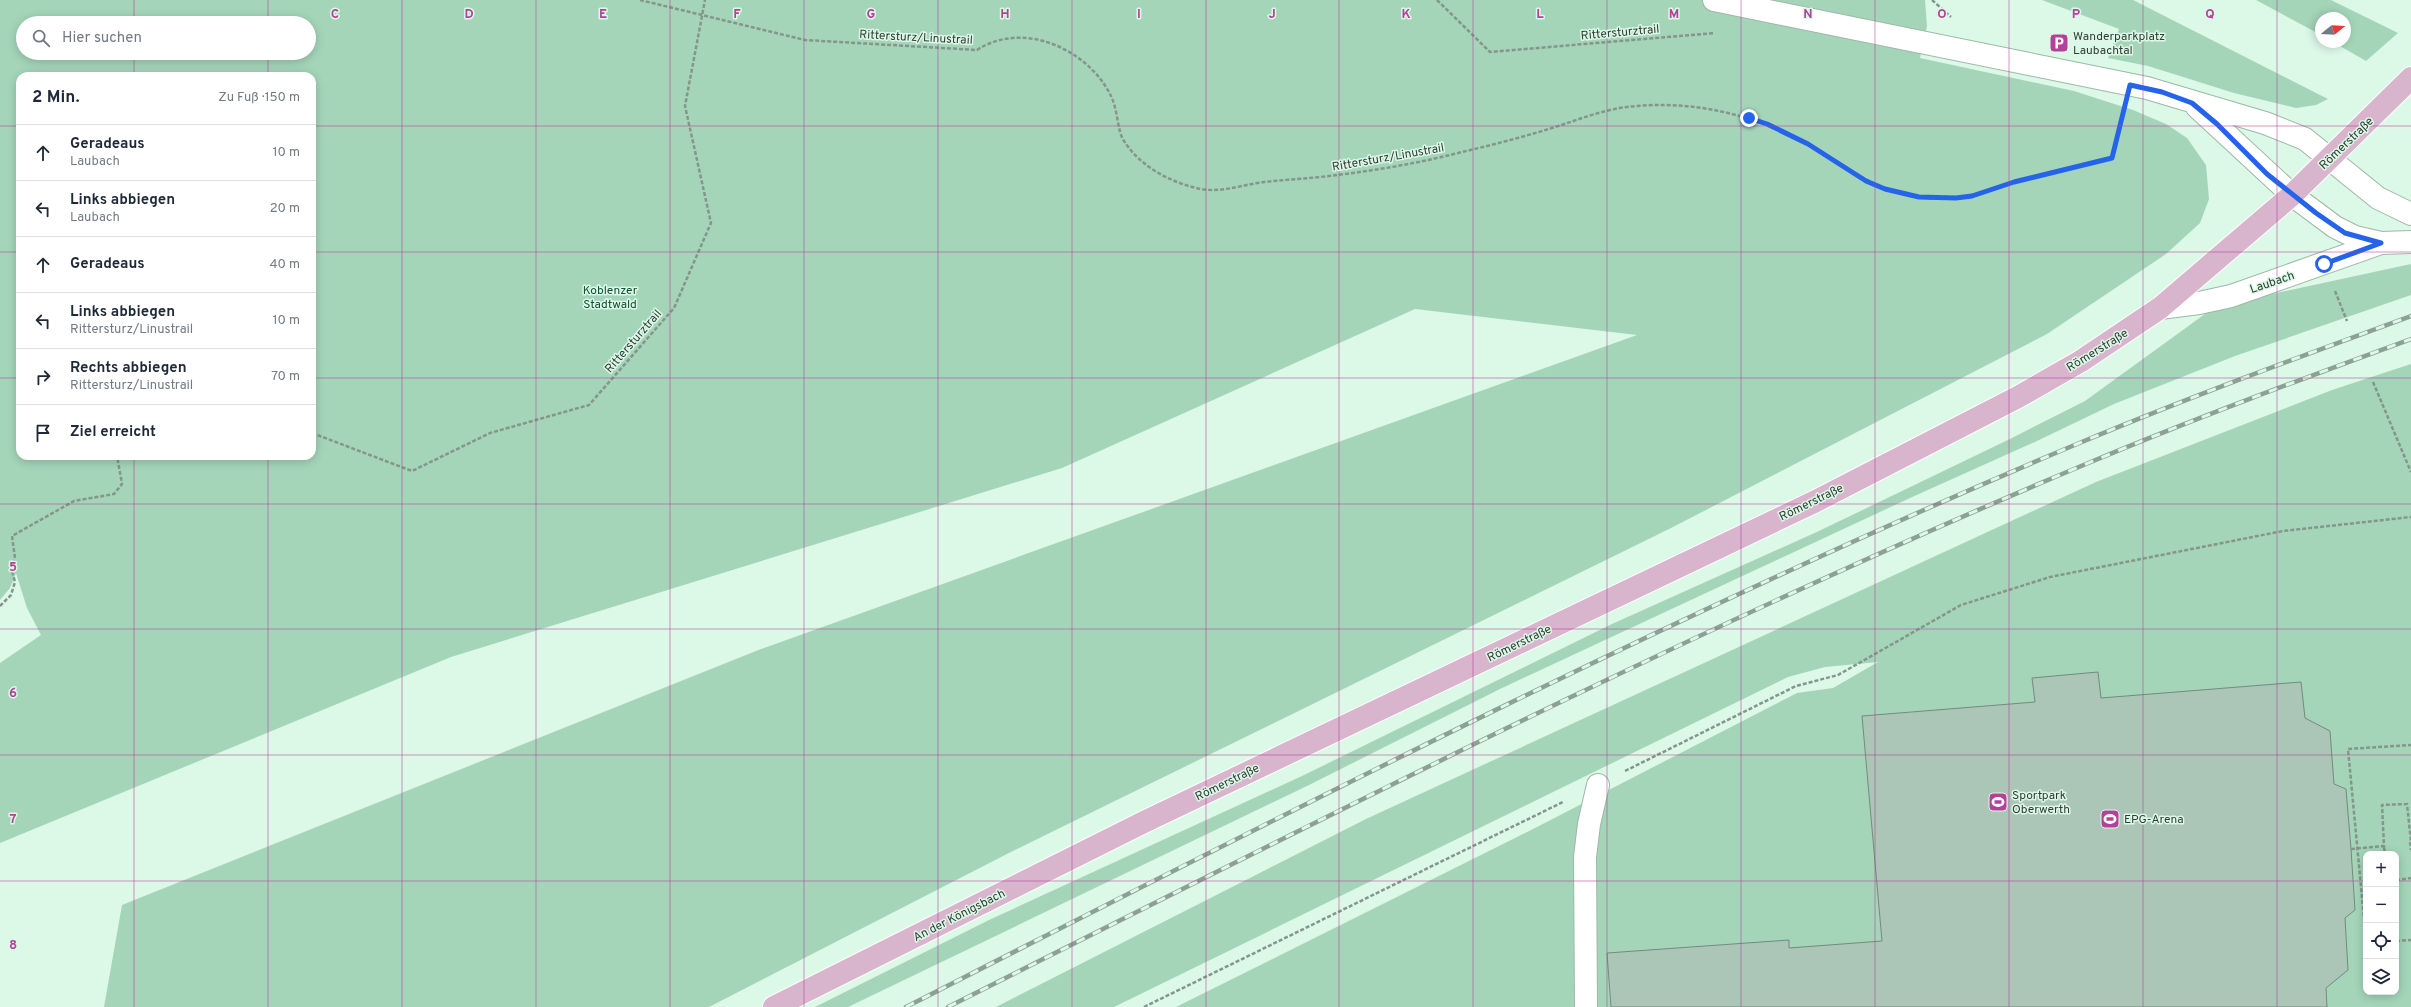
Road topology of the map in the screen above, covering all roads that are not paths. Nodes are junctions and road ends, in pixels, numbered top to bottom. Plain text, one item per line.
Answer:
1 (1714, 0) edge
2 (2411, 78) edge
3 (2192, 103) junction
4 (2330, 159) junction
5 (2292, 195) junction
6 (2411, 214) edge
7 (2411, 242) edge
8 (2381, 243) junction
9 (2160, 308) junction
10 (1598, 785) road end
11 (1144, 822) joint
12 (774, 1007) edge
13 (1586, 1007) edge

1 - 3 street
2 - 4 main road, Römerstraße
3 - 4 street
3 - 5 street, Laubach
4 - 5 main road, Römerstraße
4 - 6 street
5 - 8 street, Laubach
5 - 9 main road, Römerstraße
7 - 8 street, Laubach
8 - 9 street, Laubach
9 - 11 main road, Römerstraße
10 - 13 street
11 - 12 main road, An der Königsbach

